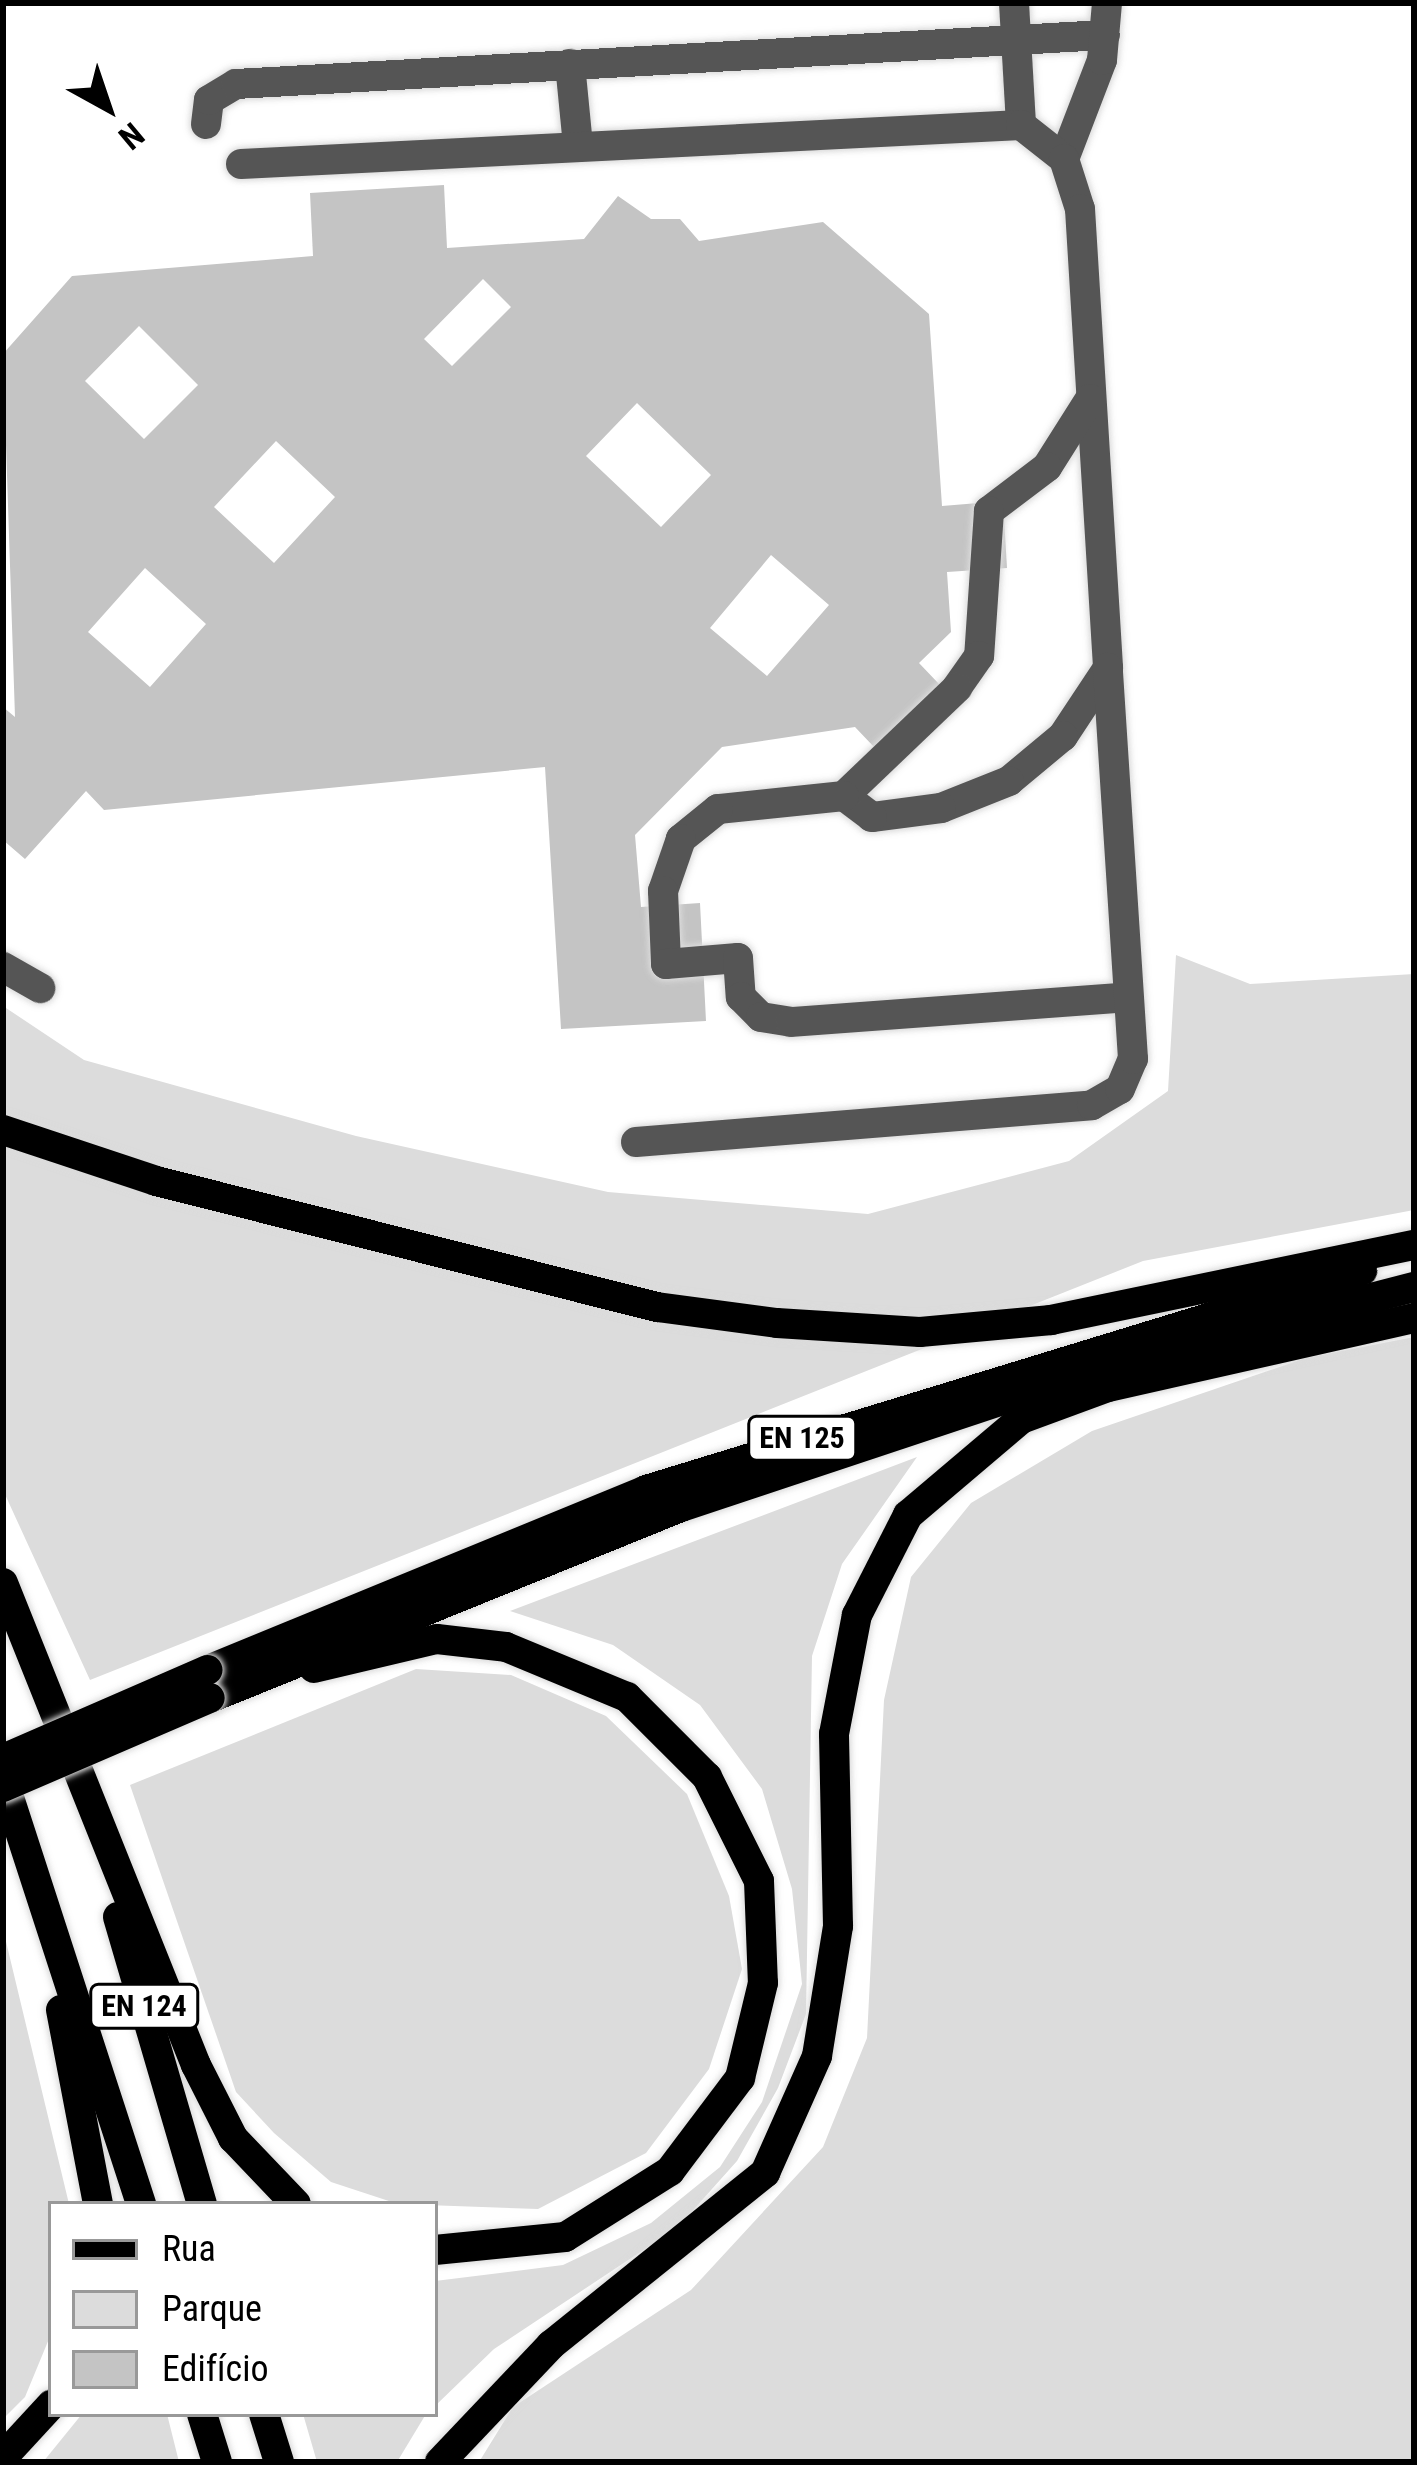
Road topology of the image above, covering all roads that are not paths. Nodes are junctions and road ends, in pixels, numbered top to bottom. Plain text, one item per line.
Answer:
1 (1014, 3) edge
2 (1106, 3) edge
3 (1105, 35) junction
4 (1016, 38) junction
5 (570, 64) junction
6 (206, 124) dead end
7 (1021, 125) junction
8 (578, 146) junction
9 (1064, 158) junction
10 (241, 164) dead end
11 (1090, 399) junction
12 (1108, 668) junction
13 (844, 796) junction
14 (3, 967) edge
15 (40, 988) dead end
16 (1128, 997) junction
17 (3, 1130) edge
18 (636, 1142) dead end
19 (1414, 1246) edge
20 (1414, 1258) edge
21 (1414, 1287) edge
22 (1414, 1318) edge
23 (3, 1583) edge
24 (209, 1684) junction
25 (3, 1759) edge
26 (3, 1783) edge
27 (87, 1807) junction
28 (28, 1857) junction
29 (97, 2201) edge
30 (139, 2201) edge
31 (201, 2201) edge
32 (293, 2201) edge
33 (438, 2250) edge
34 (48, 2408) edge
35 (203, 2417) edge
36 (265, 2417) edge
37 (3, 2457) edge
38 (217, 2462) edge
39 (278, 2462) edge
40 (440, 2462) edge

1 - 4 lane
2 - 3 lane
3 - 4 lane
3 - 9 lane
4 - 5 lane
4 - 7 lane
5 - 6 lane
5 - 8 lane
7 - 8 lane
7 - 9 lane
8 - 10 lane
9 - 11 lane
11 - 12 lane
11 - 13 lane
12 - 13 lane
12 - 16 lane
13 - 16 lane
14 - 15 lane
16 - 18 lane
17 - 19 main road
20 - 24 main road, EN 125
21 - 24 main road, EN 125
22 - 40 main road
23 - 27 main road, EN 124
24 - 25 main road, EN 125, bridge
24 - 26 main road, EN 125, bridge
24 - 33 main road
26 - 28 main road, EN 124
27 - 31 main road, EN 124
27 - 32 main road
28 - 29 main road
28 - 30 main road, EN 124
34 - 37 main road
35 - 38 main road
36 - 39 main road

